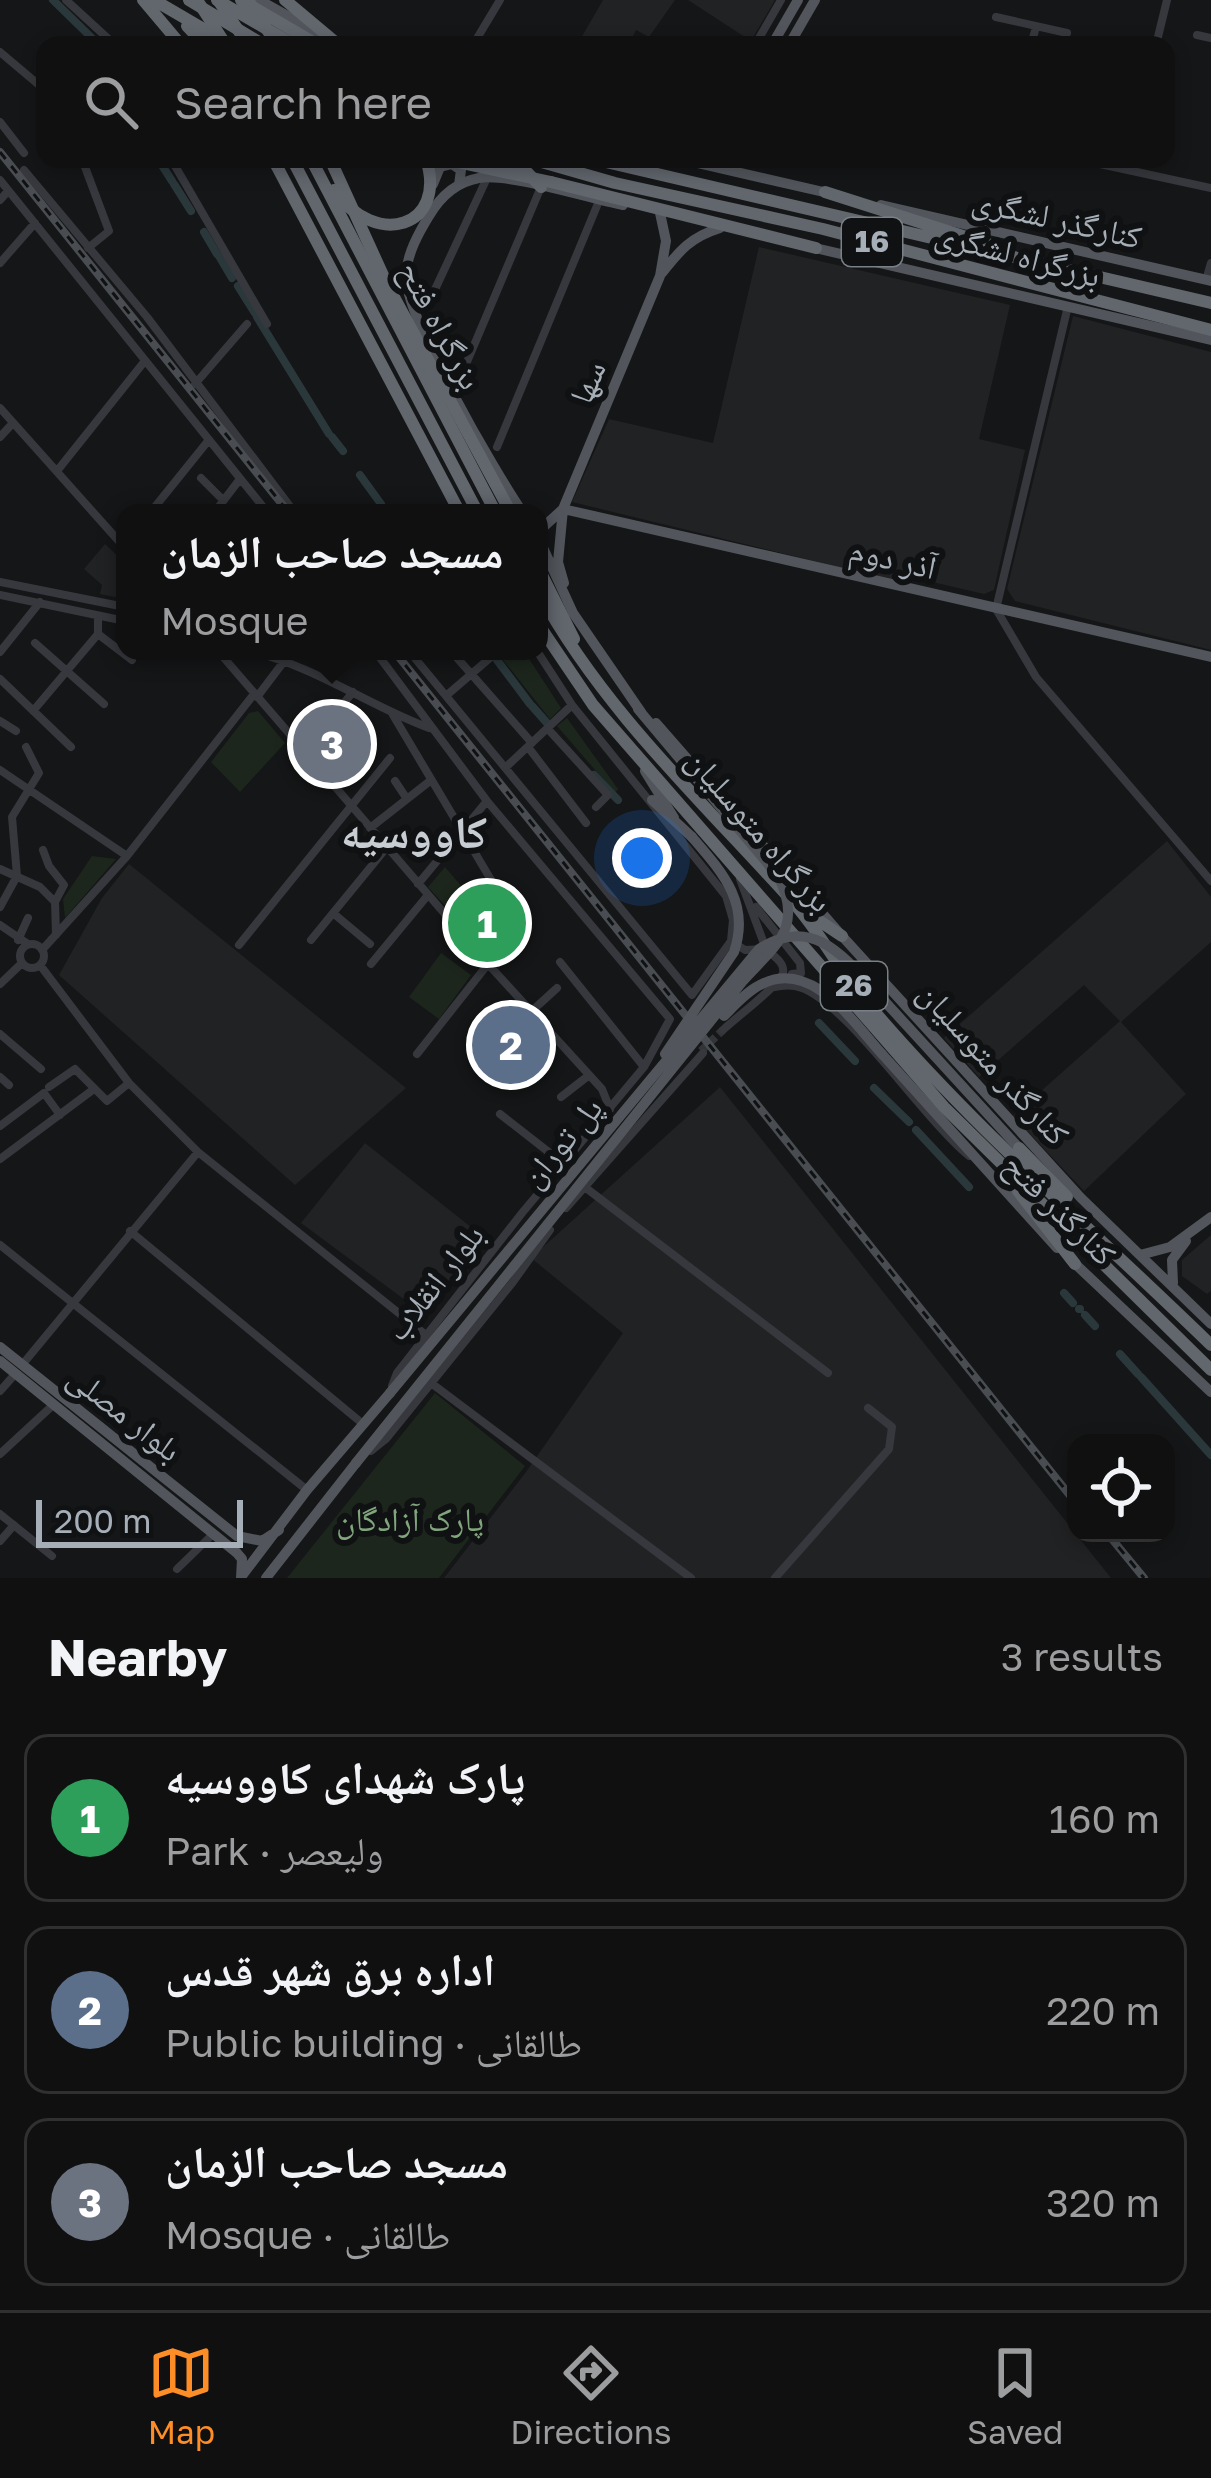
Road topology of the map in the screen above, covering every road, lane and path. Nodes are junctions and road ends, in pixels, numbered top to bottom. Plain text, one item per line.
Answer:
1 (66, 0) edge
2 (142, 0) edge
3 (154, 0) edge
4 (193, 0) edge
5 (218, 0) edge
6 (245, 0) edge
7 (259, 0) edge
8 (285, 0) edge
9 (500, 0) edge
10 (781, 0) edge
11 (798, 0) edge
12 (815, 0) edge
13 (1167, 0) edge
14 (299, 6) edge
15 (178, 16) junction
16 (996, 17) dead end
17 (1036, 27) junction
18 (1066, 33) dead end
19 (1197, 35) dead end
20 (105, 36) edge
21 (173, 36) edge
22 (197, 36) edge
23 (212, 36) edge
24 (221, 36) edge
25 (242, 36) edge
26 (250, 36) edge
27 (271, 36) edge
28 (279, 36) edge
29 (303, 36) edge
30 (324, 36) edge
31 (330, 36) edge
32 (478, 36) edge
33 (760, 36) edge
34 (777, 36) edge
35 (794, 36) edge
36 (1033, 36) edge
37 (1158, 36) edge
38 (1211, 38) edge
39 (0, 52) edge
40 (36, 82) edge
41 (0, 122) edge
42 (24, 152) dead end
43 (85, 168) edge
44 (176, 168) edge
45 (277, 168) edge
46 (297, 168) edge
47 (317, 168) edge
48 (318, 168) edge
49 (334, 168) edge
50 (429, 168) edge
51 (440, 168) edge
52 (458, 168) edge
53 (480, 168) edge
54 (516, 168) edge
55 (562, 168) edge
56 (631, 168) edge
57 (742, 168) edge
58 (1119, 168) edge
59 (24, 170) dead end
60 (487, 178) junction
61 (0, 180) edge
62 (433, 184) junction
63 (546, 184) junction
64 (459, 185) junction
65 (1211, 188) edge
66 (8, 190) junction
67 (824, 192) junction
68 (0, 200) edge
69 (599, 201) junction
70 (659, 213) junction
71 (35, 223) junction
72 (720, 228) junction
73 (88, 248) junction
74 (816, 248) junction
75 (1027, 261) junction
76 (0, 263) edge
77 (1211, 263) edge
78 (660, 276) junction
79 (1209, 281) edge
80 (431, 298) dead end
81 (1211, 303) edge
82 (1068, 304) junction
83 (247, 324) dead end
84 (267, 324) dead end
85 (1211, 330) edge
86 (1211, 340) edge
87 (144, 362) junction
88 (461, 376) dead end
89 (195, 384) junction
90 (0, 408) edge
91 (13, 423) junction
92 (0, 437) edge
93 (208, 441) junction
94 (497, 447) dead end
95 (57, 471) junction
96 (201, 478) dead end
97 (240, 479) junction
98 (223, 500) junction
99 (157, 504) edge
100 (220, 504) edge
101 (261, 504) edge
102 (288, 504) edge
103 (455, 504) edge
104 (473, 504) edge
105 (491, 504) edge
106 (506, 504) edge
107 (518, 504) edge
108 (563, 509) junction
109 (548, 525) edge
110 (116, 537) edge
111 (548, 559) edge
112 (548, 572) edge
113 (0, 582) edge
114 (548, 587) edge
115 (560, 590) junction
116 (0, 595) edge
117 (40, 602) junction
118 (116, 605) edge
119 (548, 606) edge
120 (996, 609) junction
121 (573, 613) junction
122 (98, 616) junction
123 (116, 619) edge
124 (98, 634) junction
125 (548, 638) edge
126 (35, 643) dead end
127 (116, 648) edge
128 (0, 652) edge
129 (1211, 657) edge
130 (226, 660) edge
131 (284, 660) edge
132 (287, 660) edge
133 (381, 660) edge
134 (417, 660) edge
135 (459, 660) edge
136 (484, 660) edge
137 (543, 660) edge
138 (66, 671) junction
139 (470, 673) junction
140 (592, 677) junction
141 (0, 679) edge
142 (353, 692) junction
143 (447, 695) junction
144 (256, 696) junction
145 (104, 704) dead end
146 (572, 705) junction
147 (638, 709) junction
148 (33, 711) junction
149 (393, 715) junction
150 (332, 717) dead end
151 (0, 721) edge
152 (431, 729) junction
153 (548, 729) junction
154 (16, 731) dead end
155 (530, 745) junction
156 (26, 747) dead end
157 (71, 747) dead end
158 (390, 758) dead end
159 (637, 758) junction
160 (506, 767) junction
161 (0, 770) edge
162 (430, 780) junction
163 (395, 781) dead end
164 (30, 789) junction
165 (407, 799) junction
166 (652, 800) junction
167 (487, 801) junction
168 (350, 805) junction
169 (596, 807) dead end
170 (0, 809) edge
171 (12, 817) junction
172 (674, 818) junction
173 (586, 823) dead end
174 (370, 828) junction
175 (462, 832) junction
176 (387, 848) junction
177 (43, 850) dead end
178 (127, 856) junction
179 (733, 864) junction
180 (0, 869) edge
181 (17, 876) junction
182 (1211, 881) edge
183 (418, 884) junction
184 (428, 895) junction
185 (751, 901) junction
186 (55, 902) junction
187 (795, 905) junction
188 (0, 907) edge
189 (333, 913) junction
190 (28, 918) dead end
191 (0, 925) edge
192 (56, 936) junction
193 (842, 936) junction
194 (525, 938) dead end
195 (311, 940) dead end
196 (731, 941) junction
197 (23, 942) junction
198 (370, 944) dead end
199 (239, 945) dead end
200 (766, 949) junction
201 (42, 950) junction
202 (560, 962) dead end
203 (22, 963) junction
204 (371, 964) dead end
205 (488, 964) junction
206 (40, 965) junction
207 (784, 969) junction
208 (2, 977) edge
209 (775, 986) junction
210 (557, 988) dead end
211 (692, 995) junction
212 (533, 1010) junction
213 (707, 1029) junction
214 (724, 1031) tunnel mouth
215 (0, 1034) edge
216 (702, 1052) tunnel mouth
217 (417, 1054) dead end
218 (882, 1054) joint
219 (40, 1069) dead end
220 (648, 1072) junction
221 (588, 1076) junction
222 (0, 1077) edge
223 (129, 1083) junction
224 (9, 1084) dead end
225 (49, 1087) dead end
226 (94, 1089) junction
227 (602, 1089) junction
228 (625, 1089) junction
229 (561, 1097) dead end
230 (613, 1105) junction
231 (500, 1114) dead end
232 (60, 1115) junction
233 (643, 1117) junction
234 (0, 1126) edge
235 (1018, 1148) joint
236 (198, 1152) junction
237 (992, 1156) junction
238 (0, 1159) edge
239 (975, 1161) junction
240 (564, 1164) junction
241 (586, 1188) junction
242 (536, 1197) junction
243 (560, 1214) junction
244 (1211, 1217) edge
245 (1197, 1228) junction
246 (130, 1231) junction
247 (0, 1245) edge
248 (1140, 1255) junction
249 (1075, 1264) junction
250 (1145, 1281) junction
251 (1176, 1292) junction
252 (71, 1303) junction
253 (1211, 1324) edge
254 (426, 1335) junction
255 (1211, 1345) edge
256 (0, 1347) edge
257 (0, 1360) edge
258 (19, 1369) junction
259 (1211, 1370) edge
260 (828, 1373) dead end
261 (431, 1383) junction
262 (0, 1391) edge
263 (1211, 1392) edge
264 (390, 1393) junction
265 (52, 1406) junction
266 (868, 1408) dead end
267 (363, 1424) junction
268 (0, 1454) edge
269 (356, 1463) junction
270 (307, 1490) junction
271 (0, 1514) edge
272 (14, 1525) junction
273 (279, 1530) junction
274 (212, 1534) junction
275 (0, 1541) edge
276 (52, 1556) dead end
277 (178, 1570) dead end
278 (241, 1578) edge
279 (266, 1578) edge
280 (691, 1578) edge
281 (776, 1578) edge

1 - 20 street
2 - 21 highway
3 - 15 highway
4 - 24 highway, bridge
4 - 26 highway
5 - 25 highway, bridge
5 - 28 highway
6 - 27 highway, bridge
6 - 29 highway
7 - 30 main road
8 - 14 highway
9 - 32 street
10 - 33 street
11 - 34 main road
12 - 35 main road
13 - 37 street
14 - 31 highway
15 - 22 highway
15 - 23 highway
16 - 17 street
17 - 18 street
17 - 36 street
19 - 38 street
39 - 40 street
41 - 42 street
43 - 73 street
44 - 84 street
45 - 103 highway
46 - 104 highway
47 - 105 highway
48 - 62 highway
49 - 106 highway, بزرگراه فتح, bridge
50 - 62 highway
51 - 62 main road
52 - 64 main road
53 - 63 highway, bridge
54 - 63 highway
55 - 85 highway, بزرگراه لشگری / 16
56 - 75 highway, بزرگراه لشگری / 16
57 - 67 main road, کنارگذر لشگری
58 - 65 street
59 - 73 street
60 - 63 main road
60 - 64 main road
60 - 80 street
61 - 66 street
63 - 69 main road
63 - 74 highway
63 - 88 street
64 - 107 main road
66 - 68 street
66 - 71 street
67 - 75 highway
67 - 79 main road, کنارگذر لشگری
69 - 70 main road
69 - 94 street
70 - 72 main road
70 - 78 main road
71 - 76 street
71 - 87 street
72 - 74 main road
72 - 78 main road
73 - 89 street
74 - 82 main road
75 - 81 highway, بزرگراه لشگری / 16
77 - 79 street
78 - 108 main road, سها
82 - 86 main road
82 - 120 street
83 - 89 street
87 - 93 street
87 - 95 street
89 - 102 street
90 - 91 street
91 - 92 street
91 - 95 street
93 - 97 street
93 - 99 street
95 - 110 street
96 - 98 street
97 - 98 street
97 - 101 street
98 - 100 street
108 - 109 main road, سها
108 - 120 main road, آذر دوم
108 - 121 main road, سها
111 - 115 main road, کنارگذر متوسلیان
112 - 115 main road
113 - 118 street
114 - 140 highway
115 - 121 main road, کنارگذر متوسلیان
116 - 117 street
117 - 122 street
117 - 128 street
119 - 140 highway, بزرگراه متوسلیان / 26
120 - 129 main road, آذر دوم
120 - 182 street
121 - 147 main road, کنارگذر متوسلیان
122 - 123 street
122 - 124 street
124 - 127 street
124 - 138 street
125 - 159 highway, بزرگراه متوسلیان / 26
126 - 138 street
130 - 144 street
131 - 144 street
132 - 142 street
133 - 152 street
134 - 143 street
135 - 139 street
136 - 139 street
137 - 146 street
138 - 145 street
138 - 148 street
139 - 143 street
139 - 155 street
140 - 187 highway, بزرگراه متوسلیان / 26
141 - 148 street
142 - 149 street
142 - 150 street
143 - 160 street
144 - 168 street
144 - 178 street
146 - 153 street
146 - 166 street
147 - 193 main road, کنارگذر متوسلیان
147 - 213 main road, پل توران, bridge
148 - 157 street
149 - 152 street
149 - 162 street
151 - 154 street
152 - 167 street
153 - 155 street
153 - 169 street
155 - 160 street
155 - 173 street
156 - 164 street
158 - 168 street
159 - 172 main road
159 - 179 highway, بزرگراه متوسلیان / 26
160 - 211 street
161 - 164 street
162 - 165 street
162 - 175 street
163 - 165 street
164 - 171 street
164 - 178 street
165 - 174 street
166 - 172 main road
166 - 196 street
167 - 175 street
167 - 220 street, بلوار انقلاب
168 - 174 street
168 - 199 street
170 - 171 street
171 - 181 street
172 - 220 main road, bridge
174 - 176 street
175 - 183 street
175 - 194 street
176 - 183 street
176 - 189 street
177 - 186 street
178 - 192 street
179 - 185 street
179 - 237 highway, بزرگراه متوسلیان / 26
180 - 181 street
181 - 186 street
181 - 188 street
183 - 184 street
184 - 204 street
184 - 205 street
185 - 200 street
185 - 207 street
186 - 192 street
187 - 193 highway
187 - 250 highway, بزرگراه متوسلیان / 26
189 - 195 street
189 - 198 street
190 - 197 street
191 - 197 street
192 - 201 street
193 - 248 main road, کنارگذر متوسلیان
196 - 200 street
196 - 211 street
197 - 201 street
197 - 203 street
200 - 207 street
200 - 211 street
201 - 206 street
202 - 220 street
203 - 206 street
203 - 208 street
205 - 212 street
205 - 217 street
206 - 223 street
207 - 209 street
209 - 214 street
209 - 239 street
210 - 212 street
212 - 221 street
213 - 218 main road, پل توران, bridge
213 - 269 main road, پل توران, bridge
215 - 219 street
216 - 233 street, بلوار انقلاب
218 - 239 main road, کنارگذر فتح
220 - 228 street, بلوار انقلاب
220 - 235 main road, پل توران, bridge
220 - 264 main road, پل توران, bridge
221 - 227 street
221 - 229 street
222 - 224 street
223 - 226 street
223 - 236 street
225 - 226 street
226 - 232 street
227 - 228 street
227 - 230 street
228 - 230 street, بلوار انقلاب
230 - 233 street
230 - 240 street, بلوار انقلاب
231 - 240 street
232 - 234 street
232 - 238 street
233 - 241 street, بلوار انقلاب
235 - 250 highway
236 - 246 street
236 - 254 street
237 - 249 highway
237 - 259 highway, بزرگراه متوسلیان / 26
239 - 249 main road, کنارگذر فتح
240 - 242 street, بلوار انقلاب
241 - 243 street, بلوار انقلاب
241 - 260 street
242 - 243 street
242 - 254 street, بلوار انقلاب
243 - 261 street, بلوار انقلاب
244 - 245 main road
245 - 248 main road
245 - 251 main road
246 - 252 street
246 - 267 street
247 - 252 street
248 - 251 main road, کنارگذر متوسلیان
249 - 263 main road, کنارگذر فتح
250 - 255 highway, بزرگراه متوسلیان / 26
251 - 253 main road, کنارگذر متوسلیان
252 - 258 street
252 - 270 street
254 - 264 street, بلوار انقلاب
256 - 258 main road, بلوار مصلی
257 - 258 main road, بلوار مصلی
258 - 262 street
258 - 265 main road, بلوار مصلی
258 - 273 main road, بلوار مصلی
261 - 269 street, بلوار انقلاب
261 - 280 street
264 - 267 main road, بلوار انقلاب
265 - 268 street
265 - 274 main road, بلوار مصلی
266 - 281 street
267 - 270 main road, بلوار انقلاب
269 - 279 main road, بلوار انقلاب
270 - 273 main road, بلوار انقلاب
271 - 272 street
272 - 275 street
272 - 276 street
273 - 278 main road, بلوار انقلاب
274 - 277 street
274 - 278 main road, بلوار مصلی

